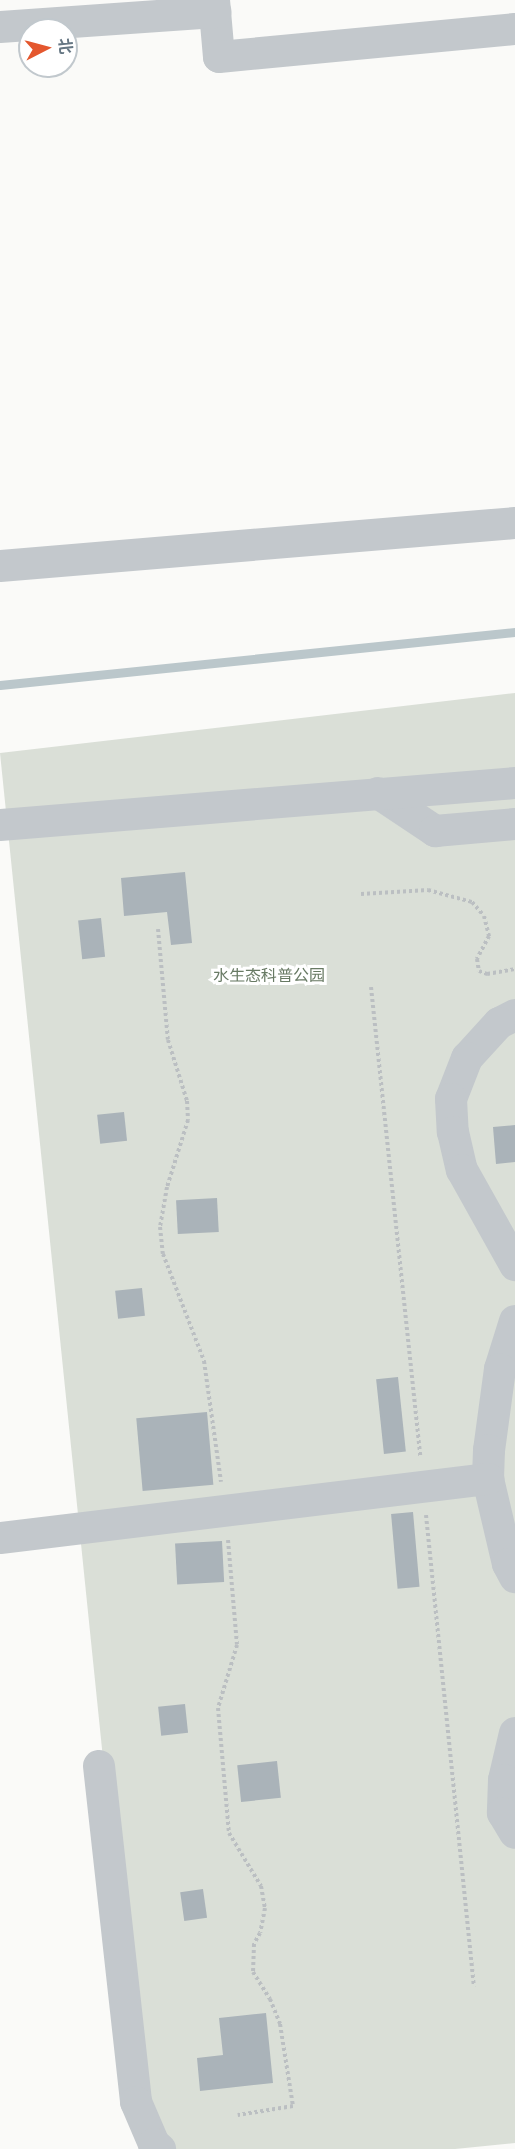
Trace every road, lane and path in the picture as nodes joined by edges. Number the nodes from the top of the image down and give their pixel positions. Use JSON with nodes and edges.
{"nodes":[{"id":1,"x":215,"y":6,"type":"edge"},
{"id":2,"x":0,"y":27,"type":"edge"},
{"id":3,"x":515,"y":29,"type":"edge"},
{"id":4,"x":515,"y":523,"type":"edge"},
{"id":5,"x":0,"y":566,"type":"edge"},
{"id":6,"x":515,"y":783,"type":"edge"},
{"id":7,"x":378,"y":794,"type":"junction"},
{"id":8,"x":515,"y":824,"type":"edge"},
{"id":9,"x":0,"y":825,"type":"edge"},
{"id":10,"x":361,"y":894,"type":"dead end"},
{"id":11,"x":158,"y":929,"type":"dead end"},
{"id":12,"x":515,"y":969,"type":"edge"},
{"id":13,"x":515,"y":1015,"type":"edge"},
{"id":14,"x":515,"y":1265,"type":"edge"},
{"id":15,"x":515,"y":1321,"type":"edge"},
{"id":16,"x":488,"y":1479,"type":"junction"},
{"id":17,"x":225,"y":1511,"type":"junction"},
{"id":18,"x":0,"y":1538,"type":"edge"},
{"id":19,"x":515,"y":1577,"type":"edge"},
{"id":20,"x":515,"y":1733,"type":"edge"},
{"id":21,"x":99,"y":1766,"type":"dead end"},
{"id":22,"x":515,"y":1833,"type":"edge"},
{"id":23,"x":238,"y":2115,"type":"dead end"},
{"id":24,"x":160,"y":2149,"type":"edge"}],
"edges":[{"from":1,"to":2,"type":"street"},
{"from":1,"to":3,"type":"street"},
{"from":4,"to":5,"type":"street"},
{"from":6,"to":7,"type":"street"},
{"from":7,"to":8,"type":"street"},
{"from":7,"to":9,"type":"street"},
{"from":10,"to":12,"type":"path"},
{"from":11,"to":17,"type":"path"},
{"from":13,"to":14,"type":"street"},
{"from":15,"to":16,"type":"street"},
{"from":16,"to":17,"type":"street"},
{"from":16,"to":19,"type":"street"},
{"from":17,"to":18,"type":"street"},
{"from":17,"to":23,"type":"path"},
{"from":20,"to":22,"type":"street"},
{"from":21,"to":24,"type":"street"}]}
